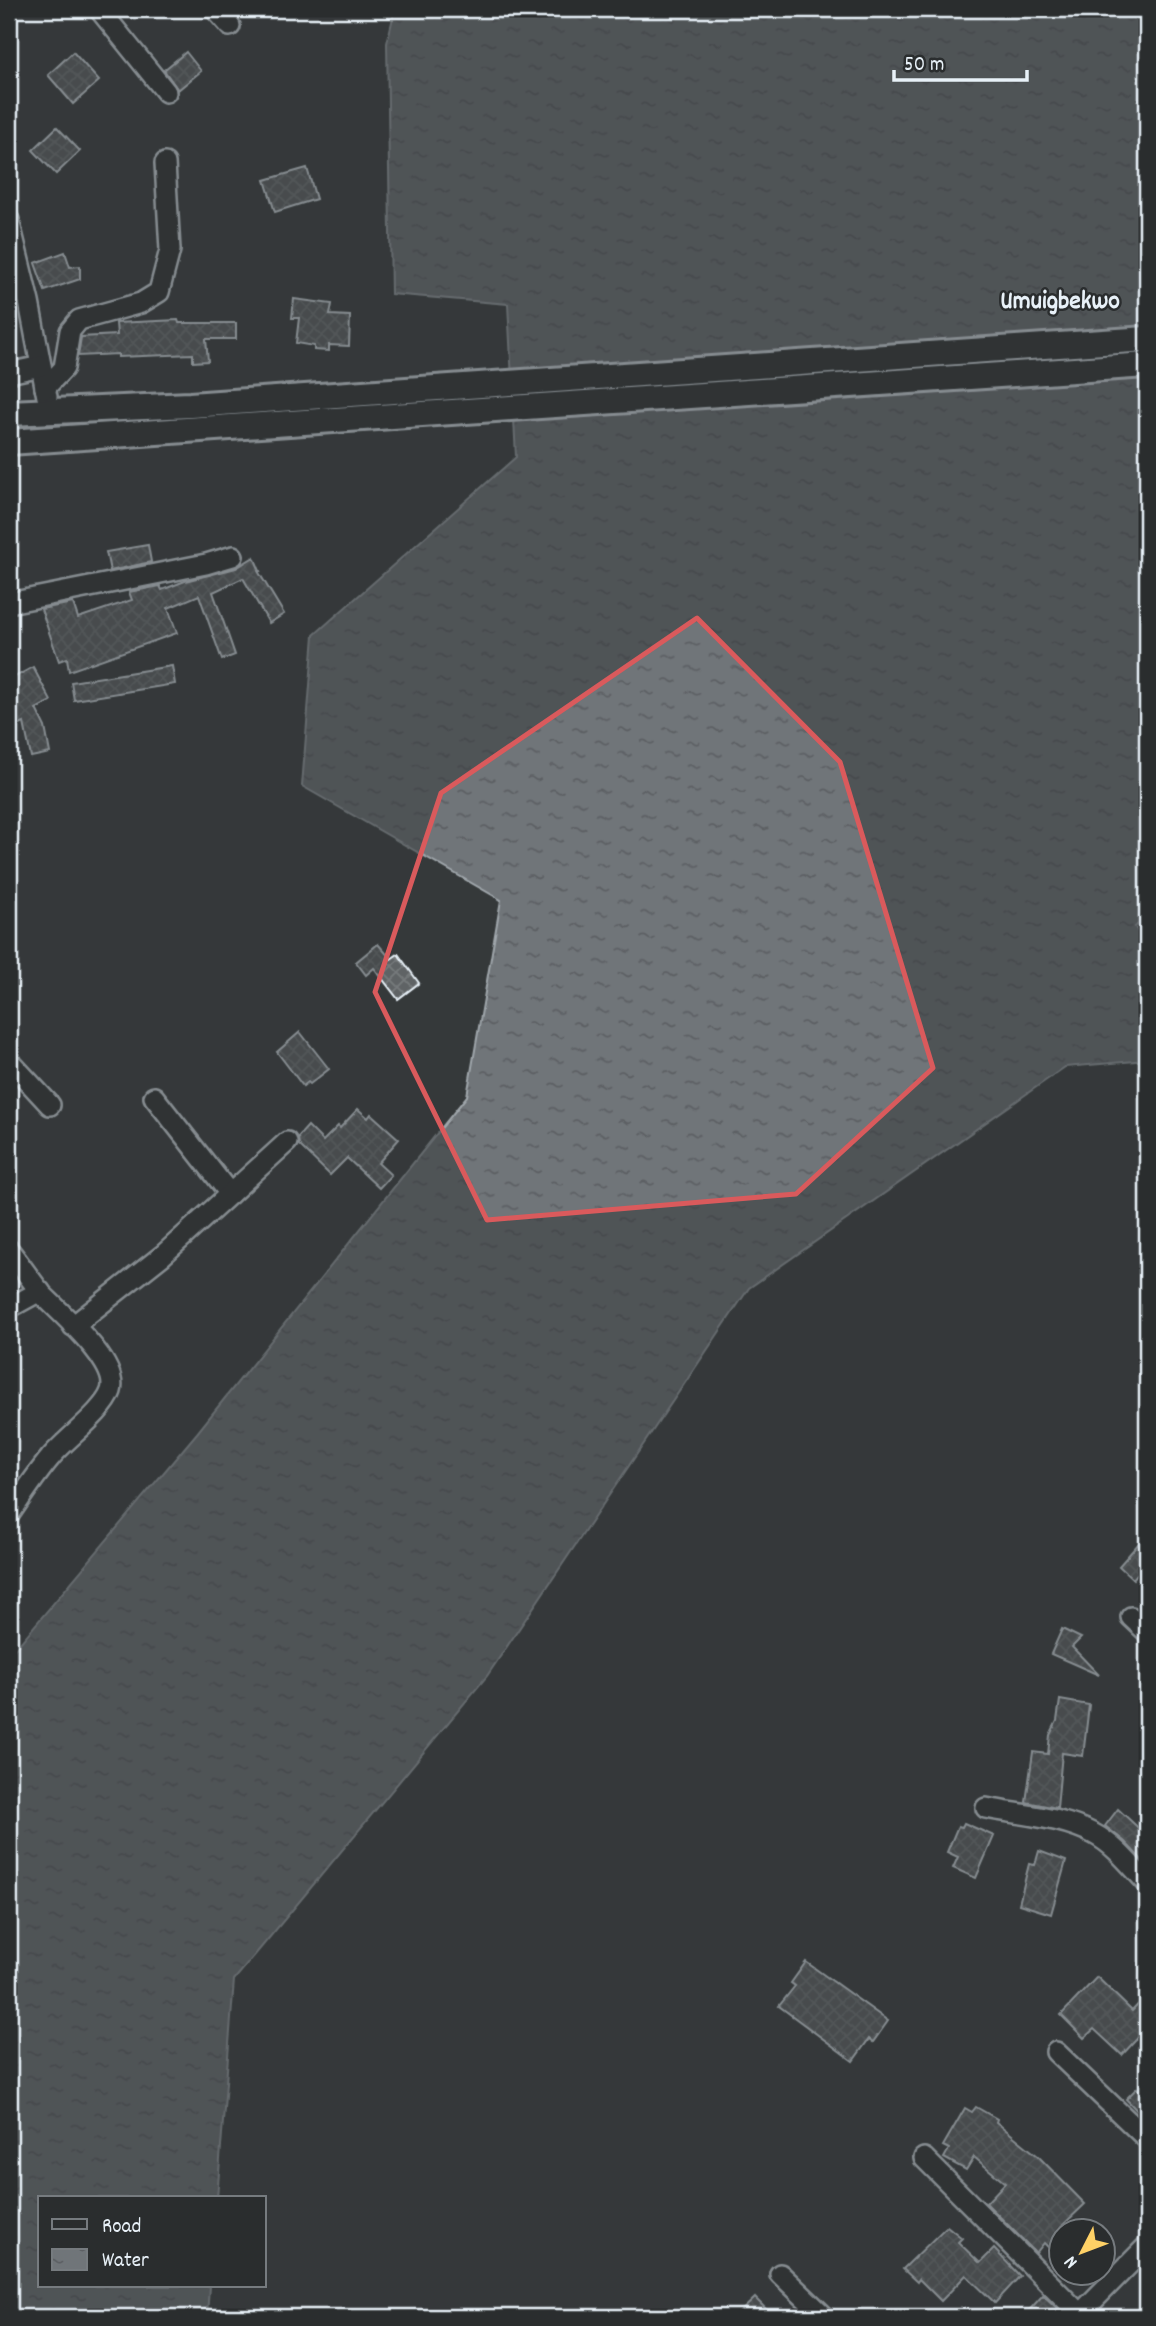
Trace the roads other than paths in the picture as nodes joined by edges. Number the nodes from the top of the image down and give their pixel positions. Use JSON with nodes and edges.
{"nodes":[{"id":1,"x":99,"y":9,"type":"edge"},
{"id":2,"x":215,"y":9,"type":"edge"},
{"id":3,"x":230,"y":26,"type":"dead end"},
{"id":4,"x":166,"y":92,"type":"dead end"},
{"id":5,"x":166,"y":163,"type":"dead end"},
{"id":6,"x":9,"y":220,"type":"edge"},
{"id":7,"x":1147,"y":340,"type":"edge"},
{"id":8,"x":1147,"y":365,"type":"edge"},
{"id":9,"x":41,"y":366,"type":"junction"},
{"id":10,"x":9,"y":373,"type":"edge"},
{"id":11,"x":47,"y":400,"type":"junction"},
{"id":12,"x":9,"y":413,"type":"edge"},
{"id":13,"x":9,"y":442,"type":"edge"},
{"id":14,"x":233,"y":556,"type":"dead end"},
{"id":15,"x":9,"y":603,"type":"edge"},
{"id":16,"x":9,"y":1066,"type":"edge"},
{"id":17,"x":153,"y":1097,"type":"dead end"},
{"id":18,"x":50,"y":1105,"type":"dead end"},
{"id":19,"x":286,"y":1142,"type":"dead end"},
{"id":20,"x":230,"y":1194,"type":"junction"},
{"id":21,"x":9,"y":1250,"type":"edge"},
{"id":22,"x":40,"y":1291,"type":"junction"},
{"id":23,"x":9,"y":1308,"type":"edge"},
{"id":24,"x":73,"y":1326,"type":"junction"},
{"id":25,"x":9,"y":1515,"type":"edge"},
{"id":26,"x":1131,"y":1618,"type":"dead end"},
{"id":27,"x":1147,"y":1632,"type":"edge"},
{"id":28,"x":986,"y":1808,"type":"dead end"},
{"id":29,"x":1147,"y":1883,"type":"edge"},
{"id":30,"x":1056,"y":2052,"type":"dead end"},
{"id":31,"x":1147,"y":2139,"type":"edge"},
{"id":32,"x":924,"y":2158,"type":"dead end"},
{"id":33,"x":1147,"y":2246,"type":"edge"},
{"id":34,"x":779,"y":2274,"type":"dead end"},
{"id":35,"x":1080,"y":2316,"type":"edge"},
{"id":36,"x":825,"y":2317,"type":"edge"}],
"edges":[{"from":1,"to":4,"type":"street"},
{"from":2,"to":3,"type":"street"},
{"from":5,"to":11,"type":"street"},
{"from":6,"to":9,"type":"street"},
{"from":7,"to":11,"type":"main road"},
{"from":8,"to":13,"type":"main road"},
{"from":9,"to":10,"type":"street"},
{"from":9,"to":11,"type":"street"},
{"from":11,"to":12,"type":"main road"},
{"from":14,"to":15,"type":"street"},
{"from":16,"to":18,"type":"street"},
{"from":17,"to":20,"type":"street"},
{"from":19,"to":20,"type":"street"},
{"from":20,"to":24,"type":"street"},
{"from":21,"to":22,"type":"street"},
{"from":22,"to":23,"type":"street"},
{"from":22,"to":24,"type":"street"},
{"from":24,"to":25,"type":"street"},
{"from":26,"to":27,"type":"street"},
{"from":28,"to":29,"type":"street"},
{"from":30,"to":31,"type":"street"},
{"from":32,"to":35,"type":"street"},
{"from":33,"to":35,"type":"street"},
{"from":34,"to":36,"type":"street"}]}
